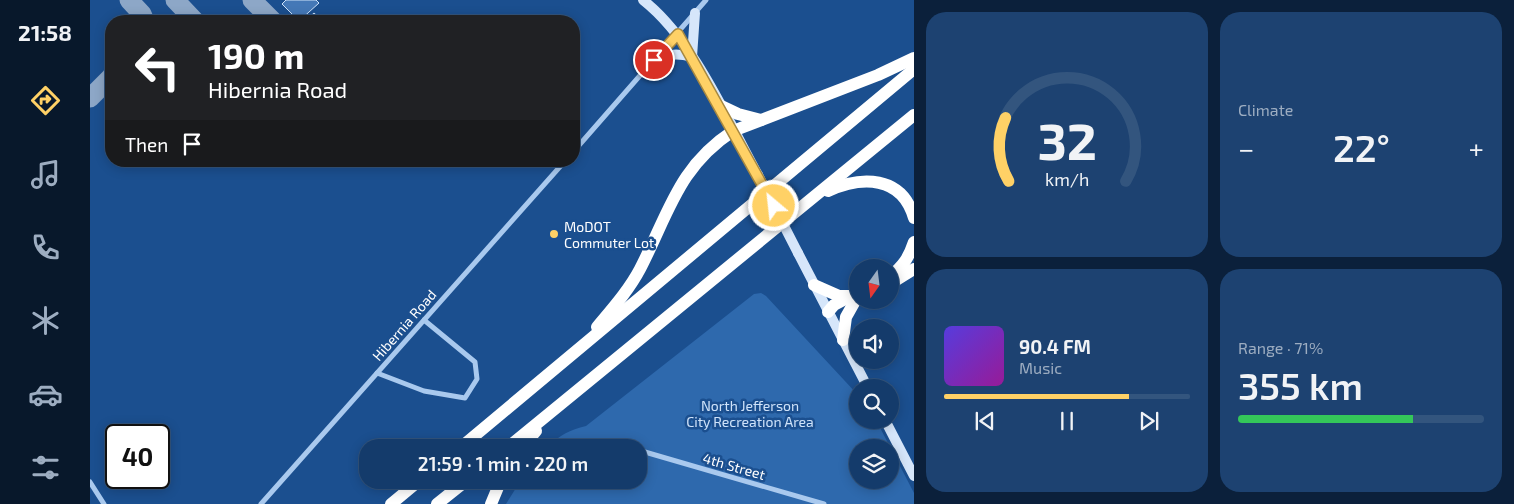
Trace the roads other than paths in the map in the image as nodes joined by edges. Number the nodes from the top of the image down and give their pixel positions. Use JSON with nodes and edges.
{"nodes":[{"id":1,"x":643,"y":0,"type":"edge"},
{"id":2,"x":706,"y":0,"type":"edge"},
{"id":3,"x":695,"y":13,"type":"junction"},
{"id":4,"x":678,"y":34,"type":"junction"},
{"id":5,"x":692,"y":58,"type":"junction"},
{"id":6,"x":914,"y":58,"type":"edge"},
{"id":7,"x":654,"y":60,"type":"junction"},
{"id":8,"x":914,"y":69,"type":"edge"},
{"id":9,"x":719,"y":104,"type":"junction"},
{"id":10,"x":914,"y":114,"type":"edge"},
{"id":11,"x":761,"y":120,"type":"junction"},
{"id":12,"x":733,"y":131,"type":"junction"},
{"id":13,"x":580,"y":144,"type":"edge"},
{"id":14,"x":559,"y":167,"type":"edge"},
{"id":15,"x":815,"y":198,"type":"junction"},
{"id":16,"x":914,"y":218,"type":"edge"},
{"id":17,"x":914,"y":242,"type":"edge"},
{"id":18,"x":899,"y":268,"type":"edge"},
{"id":19,"x":914,"y":269,"type":"edge"},
{"id":20,"x":899,"y":278,"type":"edge"},
{"id":21,"x":814,"y":285,"type":"junction"},
{"id":22,"x":849,"y":297,"type":"edge"},
{"id":23,"x":849,"y":300,"type":"edge"},
{"id":24,"x":850,"y":309,"type":"edge"},
{"id":25,"x":828,"y":312,"type":"junction"},
{"id":26,"x":424,"y":320,"type":"junction"},
{"id":27,"x":842,"y":340,"type":"junction"},
{"id":28,"x":576,"y":352,"type":"junction"},
{"id":29,"x":377,"y":373,"type":"junction"},
{"id":30,"x":863,"y":379,"type":"edge"},
{"id":31,"x":553,"y":410,"type":"junction"},
{"id":32,"x":890,"y":429,"type":"edge"},
{"id":33,"x":471,"y":439,"type":"edge"},
{"id":34,"x":518,"y":439,"type":"edge"},
{"id":35,"x":529,"y":439,"type":"edge"},
{"id":36,"x":647,"y":453,"type":"edge"},
{"id":37,"x":914,"y":476,"type":"edge"},
{"id":38,"x":90,"y":482,"type":"edge"},
{"id":39,"x":409,"y":489,"type":"edge"},
{"id":40,"x":455,"y":489,"type":"edge"},
{"id":41,"x":498,"y":489,"type":"edge"},
{"id":42,"x":104,"y":504,"type":"edge"},
{"id":43,"x":261,"y":504,"type":"edge"},
{"id":44,"x":391,"y":504,"type":"edge"},
{"id":45,"x":437,"y":504,"type":"edge"},
{"id":46,"x":492,"y":504,"type":"edge"},
{"id":47,"x":824,"y":504,"type":"edge"}],
"edges":[{"from":1,"to":4,"type":"street"},
{"from":2,"to":3,"type":"street"},
{"from":3,"to":4,"type":"street"},
{"from":3,"to":5,"type":"street"},
{"from":4,"to":5,"type":"street"},
{"from":4,"to":7,"type":"street"},
{"from":5,"to":7,"type":"street"},
{"from":5,"to":9,"type":"street"},
{"from":6,"to":11,"type":"highway"},
{"from":7,"to":13,"type":"street"},
{"from":8,"to":28,"type":"highway"},
{"from":9,"to":11,"type":"highway"},
{"from":9,"to":12,"type":"street"},
{"from":10,"to":15,"type":"highway"},
{"from":11,"to":12,"type":"highway"},
{"from":12,"to":21,"type":"street","bridge":true},
{"from":12,"to":28,"type":"highway"},
{"from":14,"to":26,"type":"street","name":"Hibernia Road"},
{"from":15,"to":16,"type":"highway"},
{"from":15,"to":31,"type":"highway"},
{"from":17,"to":18,"type":"highway"},
{"from":19,"to":20,"type":"highway"},
{"from":21,"to":22,"type":"highway"},
{"from":21,"to":25,"type":"street"},
{"from":23,"to":25,"type":"highway"},
{"from":24,"to":27,"type":"highway"},
{"from":25,"to":27,"type":"street"},
{"from":26,"to":29,"type":"street","name":"Hibernia Road"},
{"from":26,"to":29,"type":"street"},
{"from":27,"to":30,"type":"street"},
{"from":28,"to":33,"type":"highway"},
{"from":29,"to":43,"type":"street","name":"Hibernia Road"},
{"from":31,"to":34,"type":"highway"},
{"from":31,"to":35,"type":"highway"},
{"from":32,"to":37,"type":"street"},
{"from":36,"to":47,"type":"street","name":"4th Street"},
{"from":38,"to":42,"type":"street"},
{"from":39,"to":44,"type":"highway"},
{"from":40,"to":45,"type":"highway"},
{"from":41,"to":46,"type":"highway"}]}
